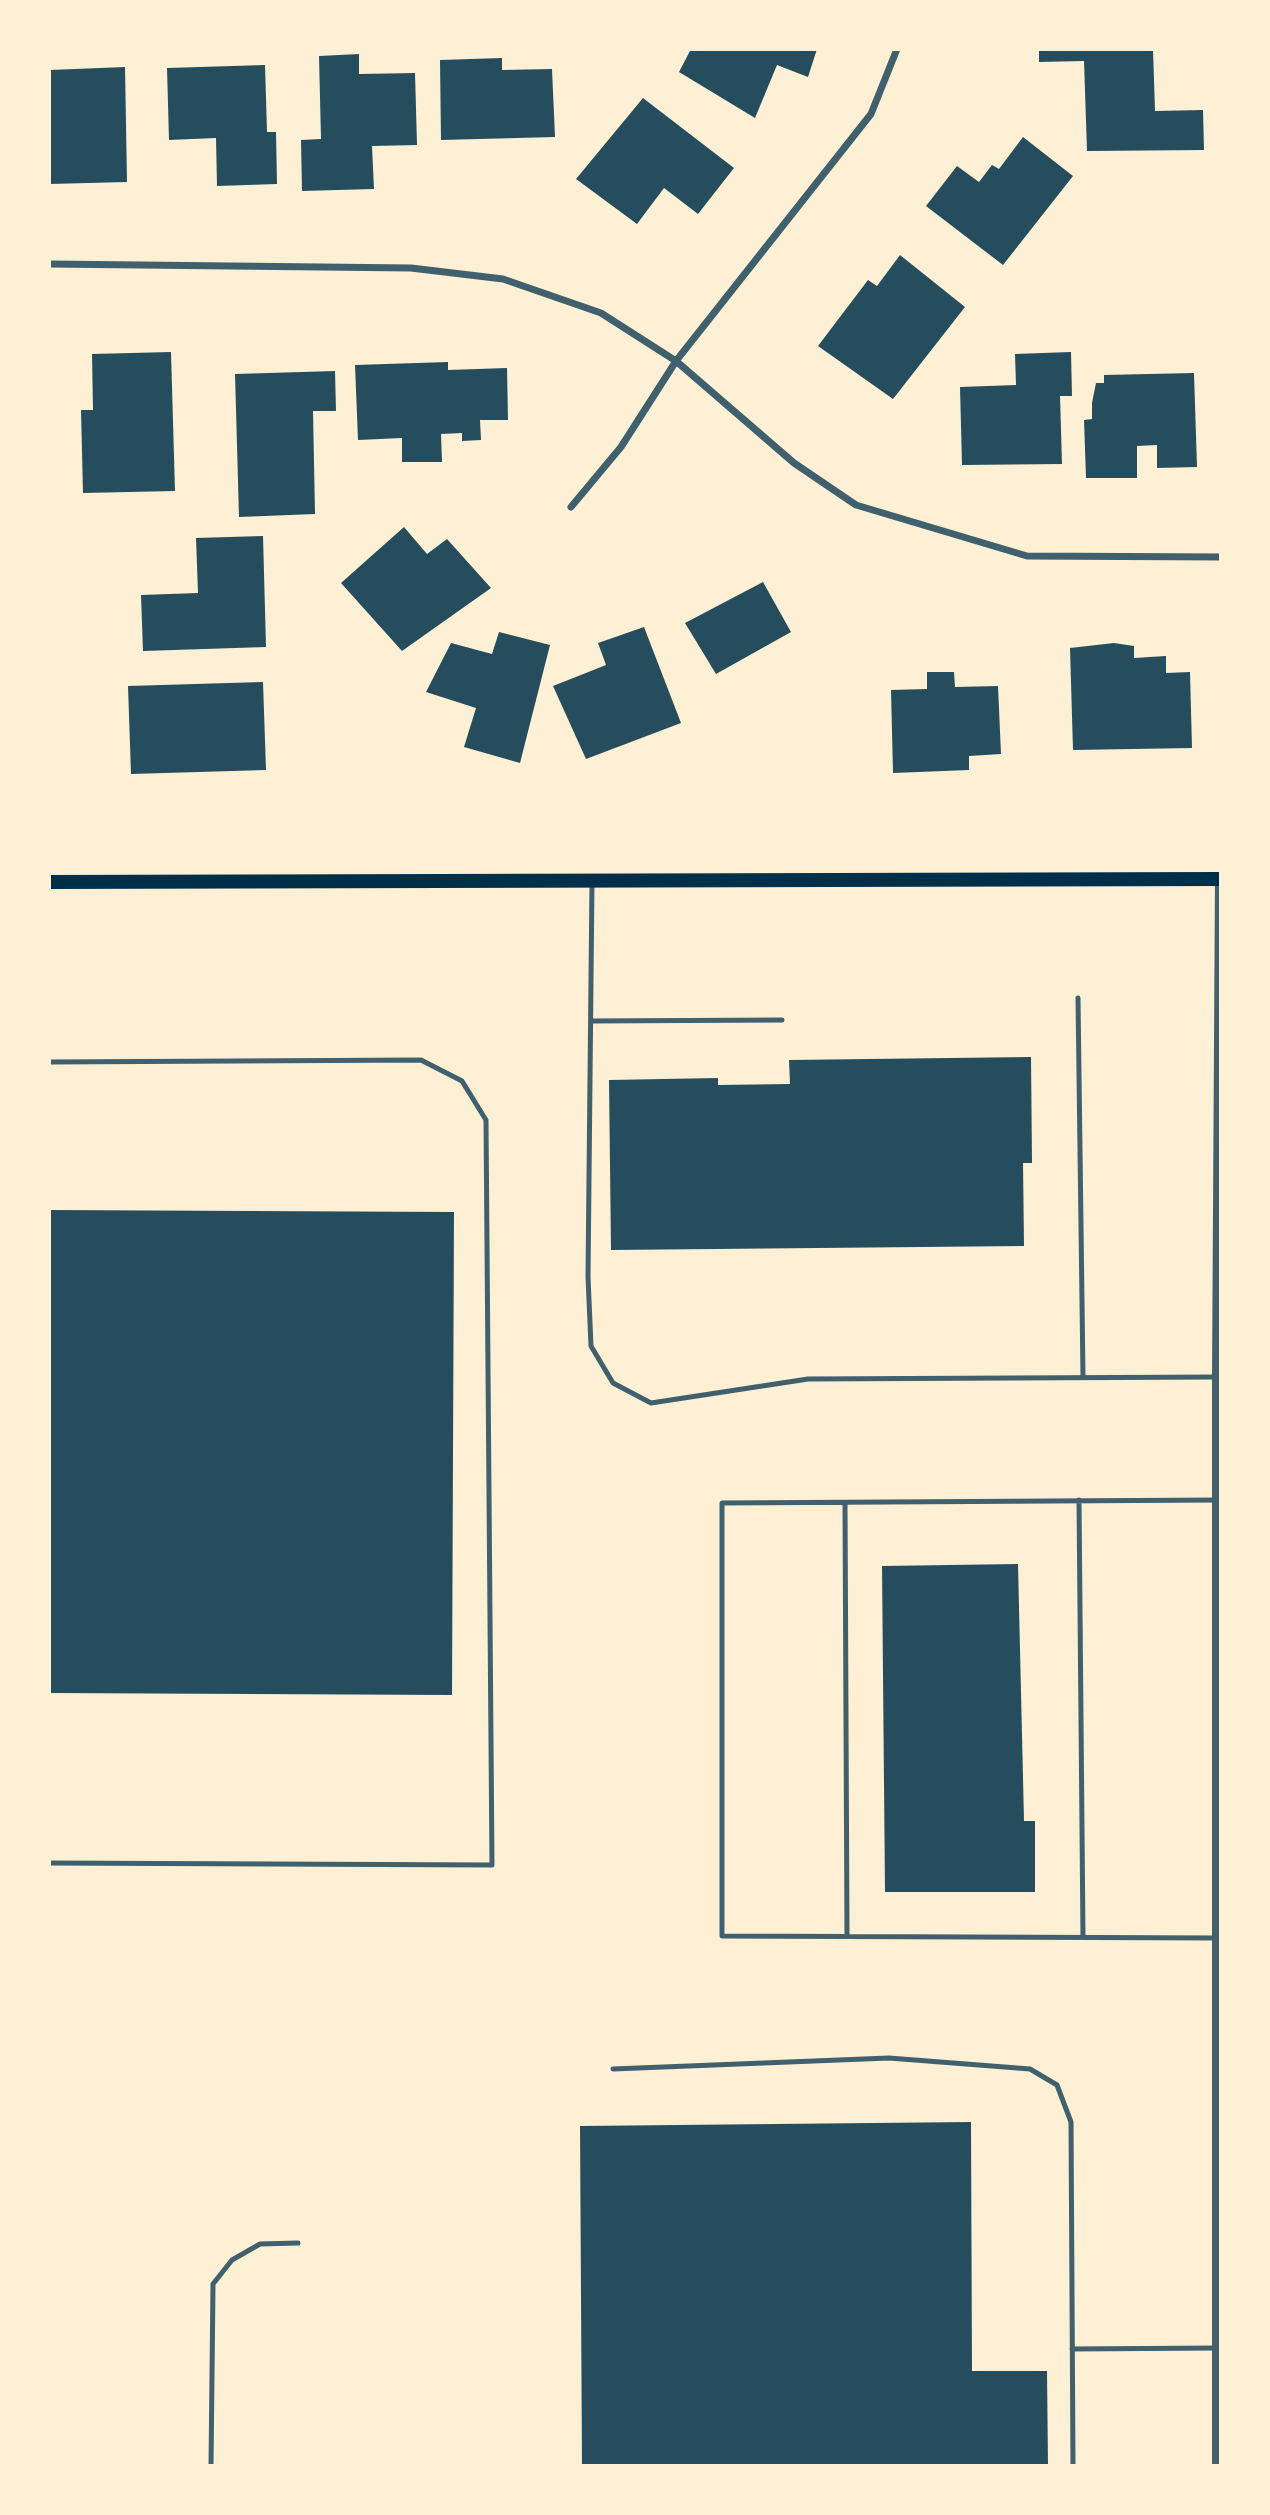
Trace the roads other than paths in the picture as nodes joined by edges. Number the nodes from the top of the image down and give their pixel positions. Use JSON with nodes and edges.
{"nodes":[{"id":1,"x":897,"y":49,"type":"edge"},
{"id":2,"x":49,"y":264,"type":"edge"},
{"id":3,"x":676,"y":361,"type":"junction"},
{"id":4,"x":571,"y":507,"type":"dead end"},
{"id":5,"x":1221,"y":557,"type":"edge"},
{"id":6,"x":1221,"y":879,"type":"edge"},
{"id":7,"x":592,"y":881,"type":"junction"},
{"id":8,"x":49,"y":882,"type":"edge"},
{"id":9,"x":1078,"y":998,"type":"dead end"},
{"id":10,"x":782,"y":1020,"type":"dead end"},
{"id":11,"x":591,"y":1021,"type":"junction"},
{"id":12,"x":1220,"y":1033,"type":"edge"},
{"id":13,"x":49,"y":1062,"type":"edge"},
{"id":14,"x":1083,"y":1377,"type":"junction"},
{"id":15,"x":1218,"y":1377,"type":"junction"},
{"id":16,"x":1079,"y":1500,"type":"junction"},
{"id":17,"x":845,"y":1503,"type":"junction"},
{"id":18,"x":1219,"y":1508,"type":"edge"},
{"id":19,"x":49,"y":1863,"type":"edge"},
{"id":20,"x":847,"y":1936,"type":"junction"},
{"id":21,"x":1083,"y":1937,"type":"junction"},
{"id":22,"x":1217,"y":1938,"type":"junction"},
{"id":23,"x":612,"y":2069,"type":"dead end"},
{"id":24,"x":1219,"y":2212,"type":"edge"},
{"id":25,"x":298,"y":2243,"type":"dead end"},
{"id":26,"x":1217,"y":2348,"type":"junction"},
{"id":27,"x":1072,"y":2349,"type":"junction"},
{"id":28,"x":211,"y":2466,"type":"edge"},
{"id":29,"x":1073,"y":2466,"type":"edge"},
{"id":30,"x":1218,"y":2466,"type":"edge"}],
"edges":[{"from":1,"to":3,"type":"street"},
{"from":2,"to":3,"type":"street"},
{"from":3,"to":4,"type":"street"},
{"from":3,"to":5,"type":"street"},
{"from":6,"to":7,"type":"main road"},
{"from":6,"to":12,"type":"street"},
{"from":7,"to":8,"type":"main road"},
{"from":7,"to":11,"type":"lane"},
{"from":9,"to":14,"type":"lane"},
{"from":10,"to":11,"type":"lane"},
{"from":11,"to":14,"type":"lane"},
{"from":12,"to":15,"type":"street"},
{"from":13,"to":19,"type":"lane"},
{"from":14,"to":15,"type":"lane"},
{"from":15,"to":18,"type":"street"},
{"from":16,"to":17,"type":"lane"},
{"from":16,"to":18,"type":"lane"},
{"from":16,"to":21,"type":"lane"},
{"from":17,"to":20,"type":"lane"},
{"from":17,"to":20,"type":"lane"},
{"from":18,"to":22,"type":"street"},
{"from":20,"to":21,"type":"lane"},
{"from":21,"to":22,"type":"lane"},
{"from":22,"to":24,"type":"street"},
{"from":23,"to":27,"type":"lane"},
{"from":24,"to":26,"type":"street"},
{"from":25,"to":28,"type":"lane"},
{"from":26,"to":27,"type":"lane"},
{"from":26,"to":30,"type":"street"},
{"from":27,"to":29,"type":"lane"}]}
